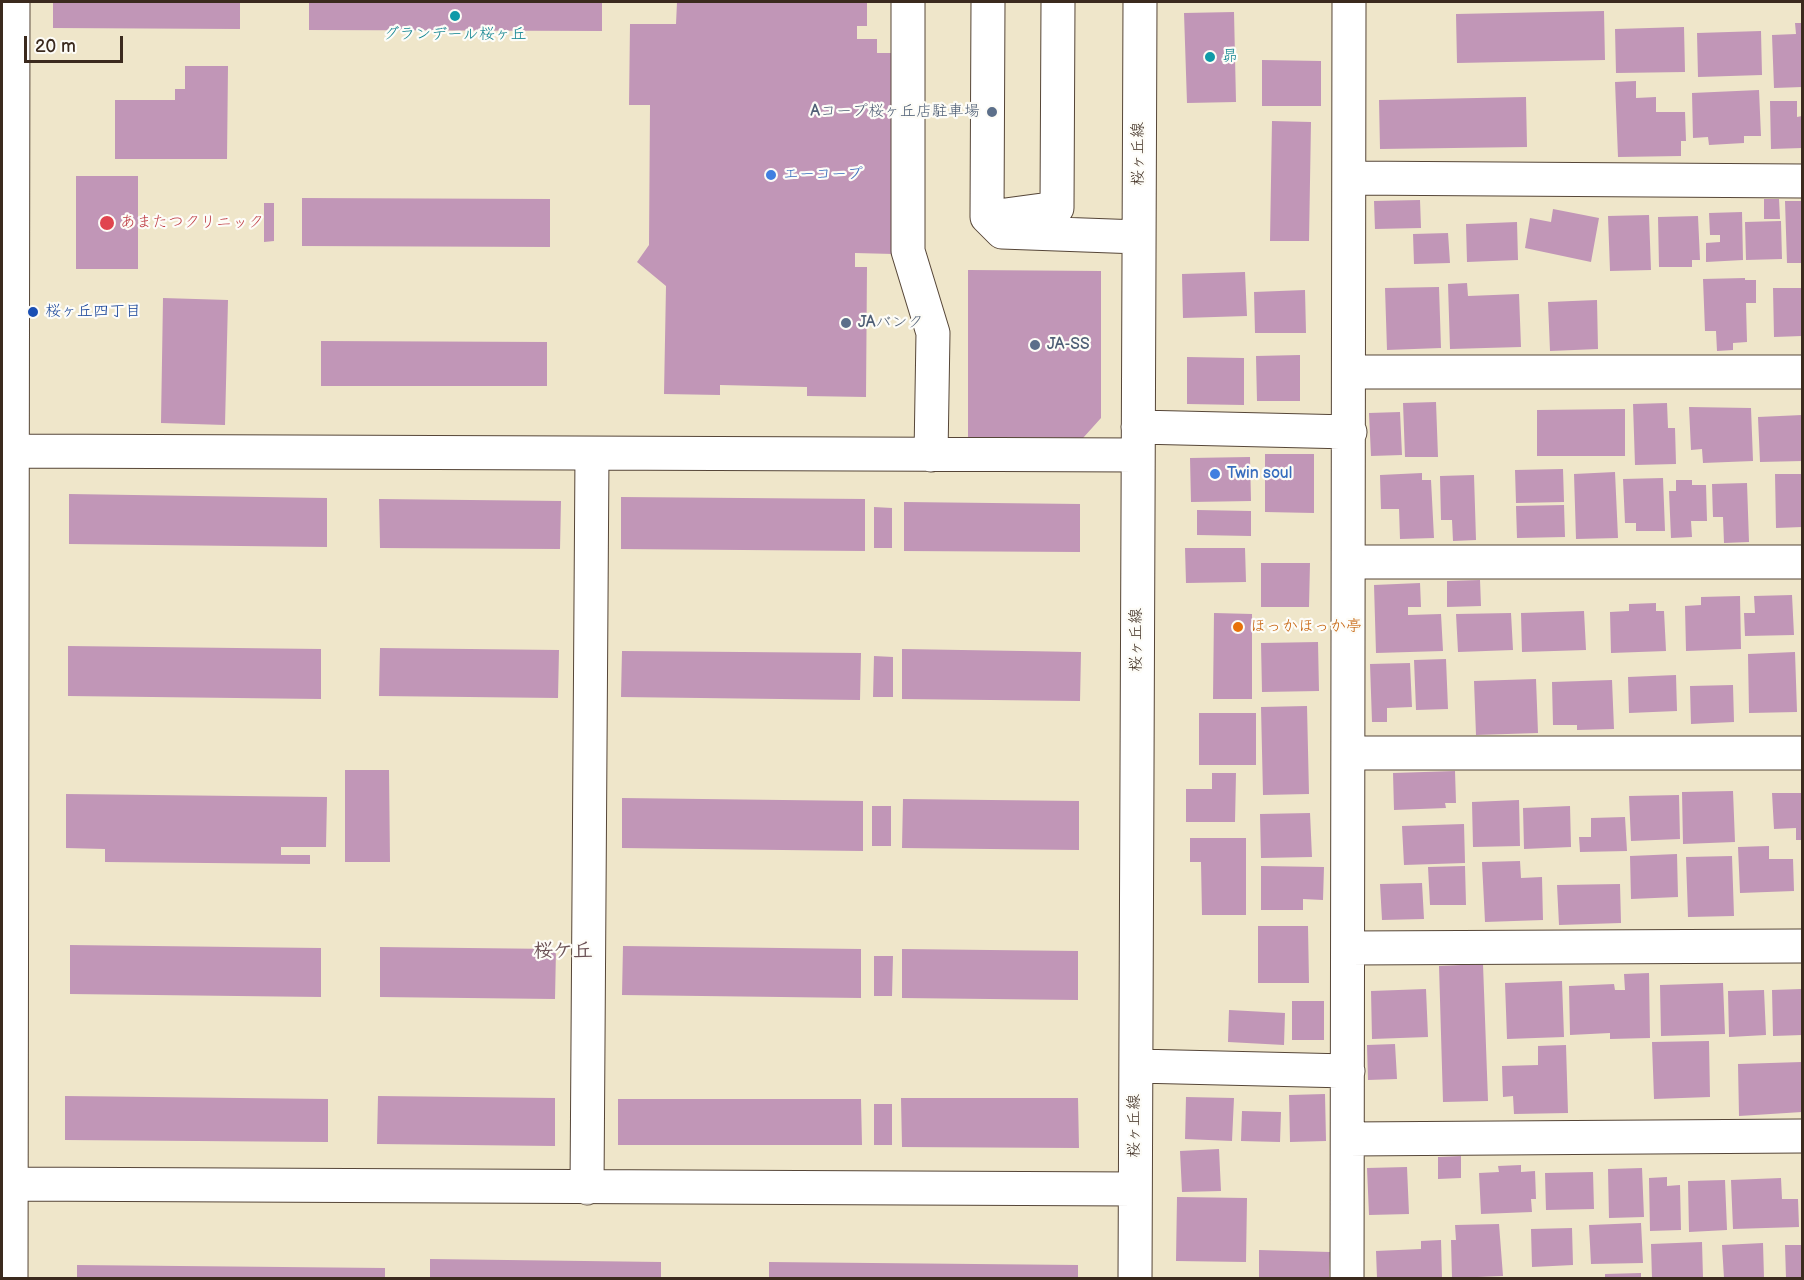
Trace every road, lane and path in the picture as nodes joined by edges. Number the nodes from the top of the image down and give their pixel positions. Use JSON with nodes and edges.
{"nodes":[{"id":1,"x":13,"y":2,"type":"edge"},
{"id":2,"x":908,"y":2,"type":"edge"},
{"id":3,"x":988,"y":2,"type":"edge"},
{"id":4,"x":1058,"y":2,"type":"edge"},
{"id":5,"x":1140,"y":2,"type":"edge"},
{"id":6,"x":1349,"y":2,"type":"edge"},
{"id":7,"x":1349,"y":178,"type":"junction"},
{"id":8,"x":1803,"y":181,"type":"edge"},
{"id":9,"x":987,"y":217,"type":"junction"},
{"id":10,"x":1139,"y":237,"type":"junction"},
{"id":11,"x":7,"y":299,"type":"edge"},
{"id":12,"x":1349,"y":372,"type":"junction"},
{"id":13,"x":1803,"y":372,"type":"edge"},
{"id":14,"x":1350,"y":432,"type":"junction"},
{"id":15,"x":1138,"y":441,"type":"junction"},
{"id":16,"x":13,"y":451,"type":"junction"},
{"id":17,"x":592,"y":454,"type":"junction"},
{"id":18,"x":931,"y":455,"type":"junction"},
{"id":19,"x":1350,"y":562,"type":"junction"},
{"id":20,"x":1803,"y":562,"type":"edge"},
{"id":21,"x":1349,"y":753,"type":"junction"},
{"id":22,"x":1803,"y":753,"type":"edge"},
{"id":23,"x":7,"y":808,"type":"edge"},
{"id":24,"x":1803,"y":946,"type":"edge"},
{"id":25,"x":1348,"y":948,"type":"junction"},
{"id":26,"x":1136,"y":1066,"type":"junction"},
{"id":27,"x":1348,"y":1071,"type":"junction"},
{"id":28,"x":1803,"y":1136,"type":"edge"},
{"id":29,"x":1348,"y":1139,"type":"junction"},
{"id":30,"x":11,"y":1184,"type":"junction"},
{"id":31,"x":587,"y":1188,"type":"junction"},
{"id":32,"x":1135,"y":1189,"type":"junction"},
{"id":33,"x":11,"y":1278,"type":"edge"},
{"id":34,"x":1135,"y":1278,"type":"edge"},
{"id":35,"x":1347,"y":1278,"type":"edge"}],
"edges":[{"from":1,"to":11,"type":"street"},
{"from":2,"to":18,"type":"street"},
{"from":3,"to":9,"type":"street"},
{"from":4,"to":9,"type":"street"},
{"from":5,"to":10,"type":"street","name":"桜ヶ丘線"},
{"from":6,"to":7,"type":"street"},
{"from":7,"to":8,"type":"street"},
{"from":7,"to":12,"type":"street"},
{"from":9,"to":10,"type":"street"},
{"from":10,"to":15,"type":"street","name":"桜ヶ丘線"},
{"from":11,"to":16,"type":"street"},
{"from":12,"to":13,"type":"street"},
{"from":12,"to":14,"type":"street"},
{"from":14,"to":15,"type":"street"},
{"from":14,"to":19,"type":"street"},
{"from":15,"to":18,"type":"street"},
{"from":15,"to":26,"type":"street","name":"桜ヶ丘線"},
{"from":16,"to":17,"type":"street"},
{"from":16,"to":23,"type":"street"},
{"from":17,"to":18,"type":"street"},
{"from":17,"to":31,"type":"street"},
{"from":19,"to":20,"type":"street"},
{"from":19,"to":21,"type":"street"},
{"from":21,"to":22,"type":"street"},
{"from":21,"to":25,"type":"street"},
{"from":23,"to":30,"type":"street"},
{"from":24,"to":25,"type":"street"},
{"from":25,"to":27,"type":"street"},
{"from":26,"to":27,"type":"street"},
{"from":26,"to":32,"type":"street","name":"桜ヶ丘線"},
{"from":27,"to":29,"type":"street"},
{"from":28,"to":29,"type":"street"},
{"from":29,"to":35,"type":"street"},
{"from":30,"to":31,"type":"street"},
{"from":30,"to":33,"type":"street"},
{"from":31,"to":32,"type":"street"},
{"from":32,"to":34,"type":"street","name":"桜ヶ丘線"}]}
